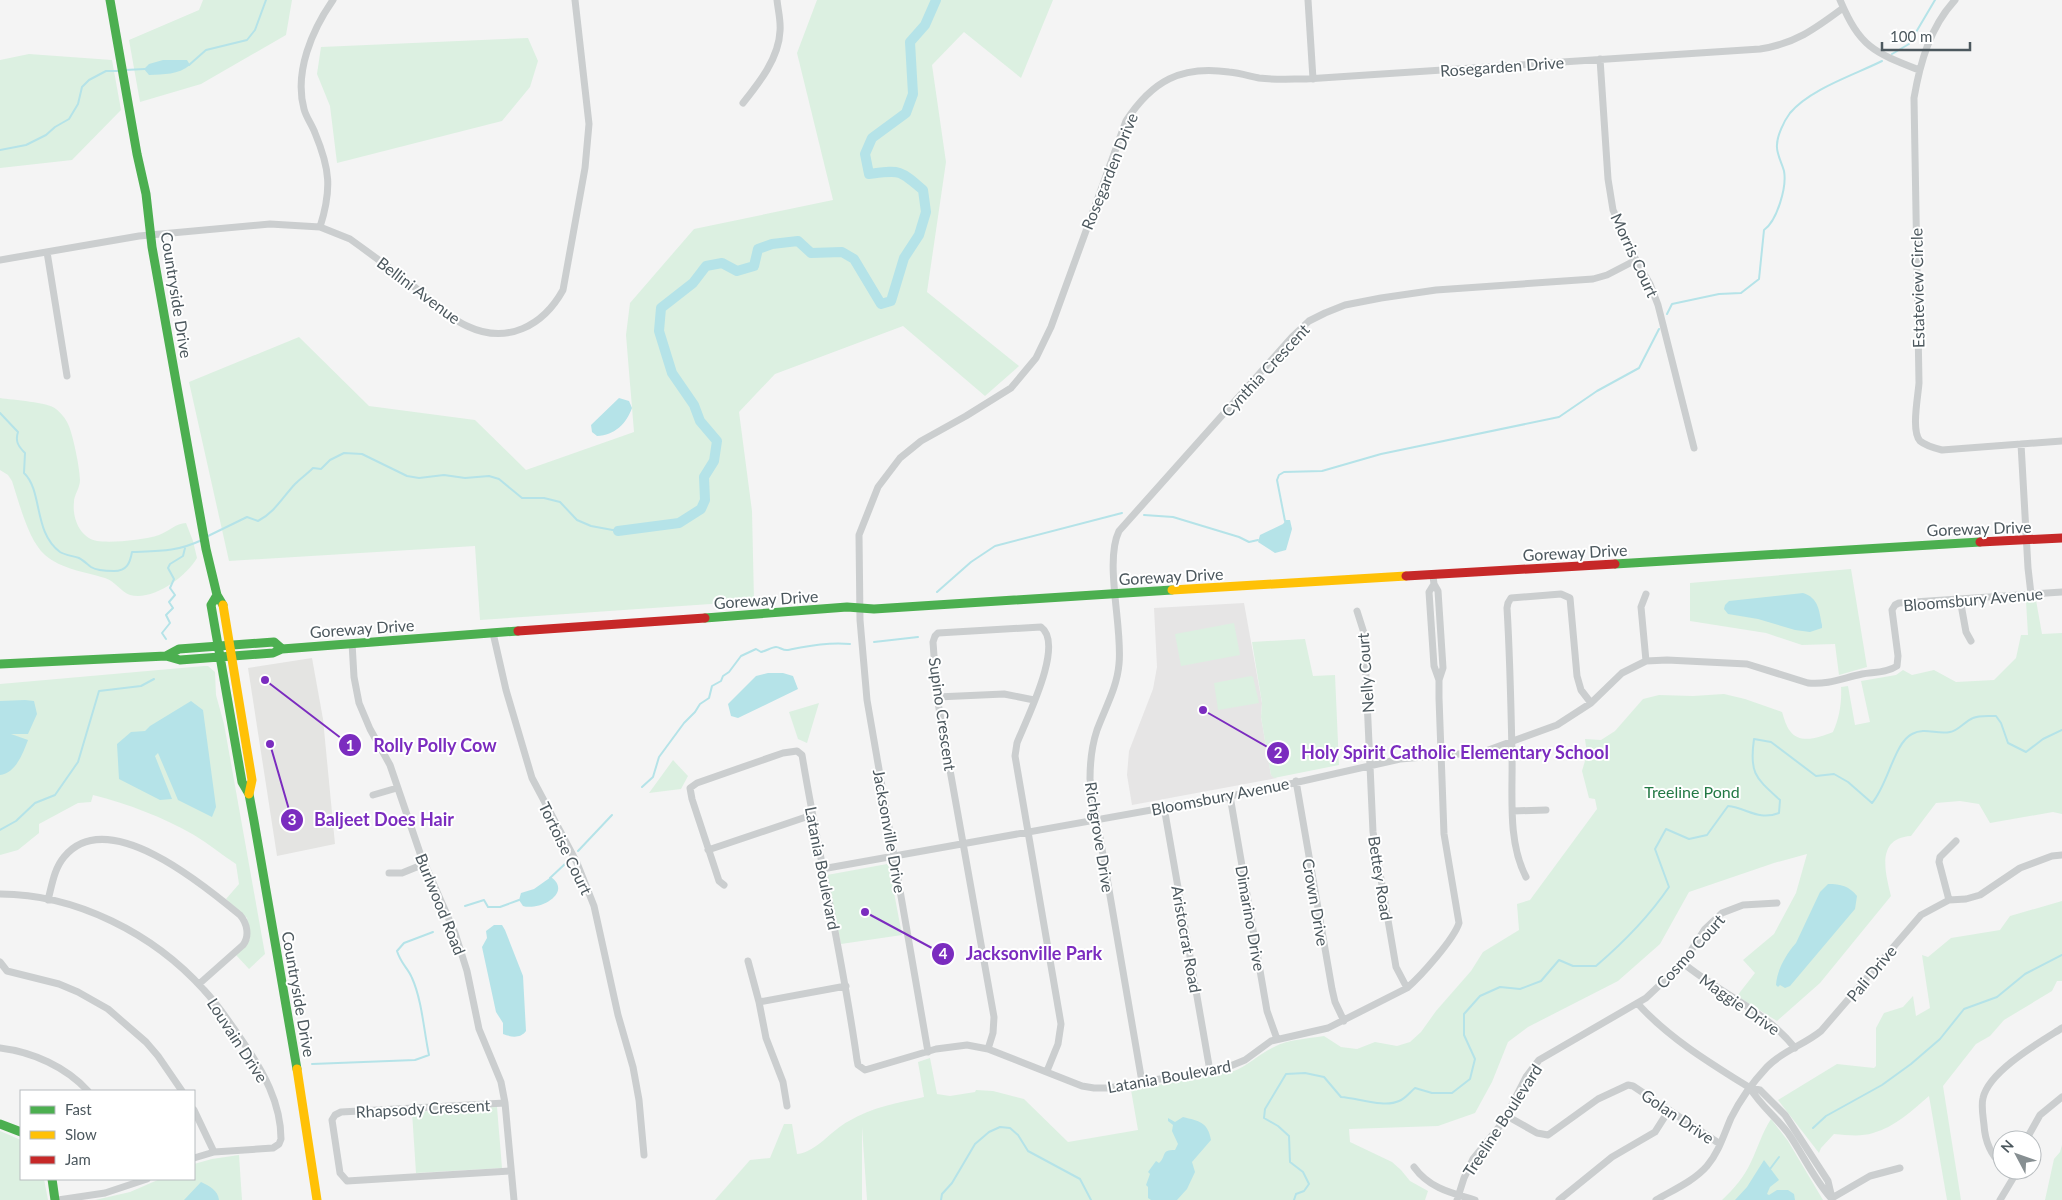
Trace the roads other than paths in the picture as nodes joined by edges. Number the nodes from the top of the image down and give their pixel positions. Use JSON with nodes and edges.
{"nodes":[{"id":1,"x":110,"y":0,"type":"edge"},
{"id":2,"x":333,"y":0,"type":"edge"},
{"id":3,"x":575,"y":0,"type":"edge"},
{"id":4,"x":777,"y":0,"type":"edge"},
{"id":5,"x":1308,"y":0,"type":"edge"},
{"id":6,"x":1840,"y":0,"type":"edge"},
{"id":7,"x":1955,"y":0,"type":"edge"},
{"id":8,"x":1843,"y":8,"type":"junction"},
{"id":9,"x":1600,"y":59,"type":"junction"},
{"id":10,"x":1919,"y":70,"type":"junction"},
{"id":11,"x":1313,"y":79,"type":"junction"},
{"id":12,"x":743,"y":104,"type":"dead end"},
{"id":13,"x":320,"y":227,"type":"junction"},
{"id":14,"x":152,"y":234,"type":"junction"},
{"id":15,"x":47,"y":252,"type":"junction"},
{"id":16,"x":0,"y":260,"type":"edge"},
{"id":17,"x":1636,"y":260,"type":"junction"},
{"id":18,"x":67,"y":376,"type":"dead end"},
{"id":19,"x":2062,"y":441,"type":"edge"},
{"id":20,"x":2021,"y":444,"type":"junction"},
{"id":21,"x":1694,"y":448,"type":"dead end"},
{"id":22,"x":2062,"y":538,"type":"edge"},
{"id":23,"x":2027,"y":541,"type":"junction"},
{"id":24,"x":1433,"y":580,"type":"junction"},
{"id":25,"x":2062,"y":592,"type":"edge"},
{"id":26,"x":1646,"y":594,"type":"dead end"},
{"id":27,"x":2032,"y":594,"type":"junction"},
{"id":28,"x":217,"y":595,"type":"junction"},
{"id":29,"x":1116,"y":595,"type":"junction"},
{"id":30,"x":1960,"y":599,"type":"junction"},
{"id":31,"x":860,"y":608,"type":"junction"},
{"id":32,"x":1357,"y":611,"type":"dead end"},
{"id":33,"x":493,"y":633,"type":"junction"},
{"id":34,"x":1971,"y":641,"type":"dead end"},
{"id":35,"x":352,"y":643,"type":"junction"},
{"id":36,"x":219,"y":646,"type":"junction"},
{"id":37,"x":230,"y":646,"type":"junction"},
{"id":38,"x":282,"y":648,"type":"junction"},
{"id":39,"x":166,"y":656,"type":"junction"},
{"id":40,"x":232,"y":656,"type":"junction"},
{"id":41,"x":220,"y":657,"type":"junction"},
{"id":42,"x":1646,"y":661,"type":"junction"},
{"id":43,"x":0,"y":664,"type":"edge"},
{"id":44,"x":937,"y":697,"type":"junction"},
{"id":45,"x":1034,"y":700,"type":"junction"},
{"id":46,"x":1591,"y":704,"type":"junction"},
{"id":47,"x":1512,"y":743,"type":"junction"},
{"id":48,"x":1441,"y":756,"type":"junction"},
{"id":49,"x":1370,"y":766,"type":"junction"},
{"id":50,"x":1296,"y":781,"type":"junction"},
{"id":51,"x":397,"y":788,"type":"junction"},
{"id":52,"x":249,"y":794,"type":"junction"},
{"id":53,"x":373,"y":795,"type":"dead end"},
{"id":54,"x":1230,"y":796,"type":"junction"},
{"id":55,"x":1164,"y":807,"type":"junction"},
{"id":56,"x":1546,"y":810,"type":"dead end"},
{"id":57,"x":1513,"y":811,"type":"junction"},
{"id":58,"x":812,"y":815,"type":"junction"},
{"id":59,"x":1096,"y":819,"type":"junction"},
{"id":60,"x":1027,"y":832,"type":"junction"},
{"id":61,"x":1956,"y":841,"type":"dead end"},
{"id":62,"x":963,"y":844,"type":"junction"},
{"id":63,"x":708,"y":850,"type":"junction"},
{"id":64,"x":2062,"y":855,"type":"edge"},
{"id":65,"x":894,"y":857,"type":"junction"},
{"id":66,"x":424,"y":864,"type":"junction"},
{"id":67,"x":822,"y":869,"type":"junction"},
{"id":68,"x":389,"y":873,"type":"dead end"},
{"id":69,"x":1526,"y":877,"type":"dead end"},
{"id":70,"x":724,"y":885,"type":"dead end"},
{"id":71,"x":0,"y":894,"type":"edge"},
{"id":72,"x":48,"y":900,"type":"junction"},
{"id":73,"x":1949,"y":900,"type":"junction"},
{"id":74,"x":1777,"y":903,"type":"dead end"},
{"id":75,"x":748,"y":961,"type":"dead end"},
{"id":76,"x":0,"y":962,"type":"edge"},
{"id":77,"x":1683,"y":963,"type":"junction"},
{"id":78,"x":199,"y":984,"type":"junction"},
{"id":79,"x":846,"y":986,"type":"junction"},
{"id":80,"x":1407,"y":988,"type":"junction"},
{"id":81,"x":760,"y":1002,"type":"junction"},
{"id":82,"x":1638,"y":1004,"type":"junction"},
{"id":83,"x":1344,"y":1021,"type":"junction"},
{"id":84,"x":2062,"y":1028,"type":"edge"},
{"id":85,"x":1277,"y":1039,"type":"junction"},
{"id":86,"x":0,"y":1048,"type":"edge"},
{"id":87,"x":1795,"y":1048,"type":"junction"},
{"id":88,"x":988,"y":1049,"type":"junction"},
{"id":89,"x":928,"y":1052,"type":"junction"},
{"id":90,"x":1047,"y":1071,"type":"junction"},
{"id":91,"x":1210,"y":1071,"type":"junction"},
{"id":92,"x":1142,"y":1082,"type":"junction"},
{"id":93,"x":1750,"y":1088,"type":"junction"},
{"id":94,"x":87,"y":1090,"type":"edge"},
{"id":95,"x":181,"y":1090,"type":"edge"},
{"id":96,"x":2062,"y":1097,"type":"edge"},
{"id":97,"x":505,"y":1103,"type":"junction"},
{"id":98,"x":787,"y":1106,"type":"dead end"},
{"id":99,"x":1669,"y":1110,"type":"junction"},
{"id":100,"x":195,"y":1112,"type":"edge"},
{"id":101,"x":1508,"y":1116,"type":"junction"},
{"id":102,"x":0,"y":1124,"type":"edge"},
{"id":103,"x":2032,"y":1130,"type":"edge"},
{"id":104,"x":20,"y":1132,"type":"edge"},
{"id":105,"x":1720,"y":1144,"type":"junction"},
{"id":106,"x":214,"y":1152,"type":"junction"},
{"id":107,"x":1992,"y":1154,"type":"edge"},
{"id":108,"x":644,"y":1155,"type":"dead end"},
{"id":109,"x":195,"y":1158,"type":"edge"},
{"id":110,"x":1414,"y":1167,"type":"dead end"},
{"id":111,"x":1900,"y":1168,"type":"dead end"},
{"id":112,"x":511,"y":1172,"type":"junction"},
{"id":113,"x":52,"y":1180,"type":"edge"},
{"id":114,"x":2013,"y":1180,"type":"edge"},
{"id":115,"x":134,"y":1181,"type":"edge"},
{"id":116,"x":1458,"y":1198,"type":"edge"},
{"id":117,"x":1832,"y":1199,"type":"edge"},
{"id":118,"x":57,"y":1200,"type":"edge"},
{"id":119,"x":317,"y":1200,"type":"edge"},
{"id":120,"x":514,"y":1200,"type":"edge"},
{"id":121,"x":1475,"y":1200,"type":"edge"},
{"id":122,"x":1559,"y":1200,"type":"edge"},
{"id":123,"x":1656,"y":1200,"type":"edge"},
{"id":124,"x":2000,"y":1200,"type":"edge"}],
"edges":[{"from":1,"to":14,"type":"street","name":"Countryside Drive"},
{"from":2,"to":13,"type":"street"},
{"from":3,"to":13,"type":"street","name":"Bellini Avenue"},
{"from":4,"to":12,"type":"street"},
{"from":5,"to":11,"type":"street"},
{"from":6,"to":8,"type":"street"},
{"from":7,"to":10,"type":"street","name":"Estateview Circle"},
{"from":8,"to":9,"type":"street","name":"Rosegarden Drive"},
{"from":8,"to":10,"type":"street"},
{"from":9,"to":11,"type":"street","name":"Rosegarden Drive"},
{"from":9,"to":17,"type":"street","name":"Morris Court"},
{"from":10,"to":20,"type":"street","name":"Estateview Circle"},
{"from":11,"to":31,"type":"street","name":"Rosegarden Drive"},
{"from":13,"to":14,"type":"street","name":"Bellini Avenue"},
{"from":14,"to":15,"type":"street","name":"Bellini Avenue"},
{"from":14,"to":28,"type":"street","name":"Countryside Drive"},
{"from":15,"to":16,"type":"street","name":"Bellini Avenue"},
{"from":15,"to":18,"type":"street"},
{"from":17,"to":21,"type":"street","name":"Morris Court"},
{"from":17,"to":29,"type":"street","name":"Cynthia Crescent"},
{"from":19,"to":20,"type":"street","name":"Estateview Circle"},
{"from":20,"to":23,"type":"street"},
{"from":22,"to":23,"type":"street","name":"Goreway Drive"},
{"from":23,"to":24,"type":"street","name":"Goreway Drive"},
{"from":23,"to":27,"type":"street"},
{"from":24,"to":29,"type":"street","name":"Goreway Drive"},
{"from":24,"to":48,"type":"street","name":"Latania Boulevard"},
{"from":25,"to":27,"type":"street","name":"Bloomsbury Avenue"},
{"from":26,"to":42,"type":"street"},
{"from":27,"to":30,"type":"street","name":"Bloomsbury Avenue"},
{"from":28,"to":36,"type":"street","name":"Countryside Drive"},
{"from":28,"to":37,"type":"street","name":"Countryside Drive"},
{"from":29,"to":31,"type":"street","name":"Goreway Drive"},
{"from":29,"to":59,"type":"street","name":"Richgrove Drive"},
{"from":30,"to":34,"type":"street"},
{"from":30,"to":42,"type":"street","name":"Bloomsbury Avenue"},
{"from":31,"to":33,"type":"street","name":"Goreway Drive"},
{"from":31,"to":65,"type":"street","name":"Jacksonville Drive"},
{"from":32,"to":49,"type":"street","name":"Nelly Court"},
{"from":33,"to":35,"type":"street","name":"Goreway Drive"},
{"from":33,"to":108,"type":"street","name":"Tortoise Court"},
{"from":35,"to":38,"type":"street","name":"Goreway Drive"},
{"from":35,"to":51,"type":"street","name":"Burlwood Road"},
{"from":36,"to":37,"type":"street","name":"Goreway Drive"},
{"from":36,"to":39,"type":"street","name":"Goreway Drive"},
{"from":36,"to":41,"type":"street","name":"Countryside Drive"},
{"from":37,"to":38,"type":"street","name":"Goreway Drive"},
{"from":37,"to":40,"type":"street","name":"Countryside Drive"},
{"from":38,"to":40,"type":"street","name":"Goreway Drive"},
{"from":39,"to":41,"type":"street","name":"Goreway Drive"},
{"from":39,"to":43,"type":"street","name":"Goreway Drive"},
{"from":40,"to":41,"type":"street","name":"Goreway Drive"},
{"from":40,"to":52,"type":"street","name":"Countryside Drive"},
{"from":41,"to":52,"type":"street","name":"Countryside Drive"},
{"from":42,"to":46,"type":"street","name":"Bloomsbury Avenue"},
{"from":44,"to":45,"type":"street"},
{"from":44,"to":45,"type":"street","name":"Supino Crescent"},
{"from":44,"to":62,"type":"street","name":"Supino Crescent"},
{"from":45,"to":60,"type":"street","name":"Supino Crescent"},
{"from":46,"to":47,"type":"street","name":"Bloomsbury Avenue"},
{"from":46,"to":47,"type":"street"},
{"from":47,"to":48,"type":"street","name":"Bloomsbury Avenue"},
{"from":47,"to":57,"type":"street"},
{"from":48,"to":49,"type":"street","name":"Bloomsbury Avenue"},
{"from":48,"to":80,"type":"street","name":"Latania Boulevard"},
{"from":49,"to":50,"type":"street","name":"Bloomsbury Avenue"},
{"from":49,"to":80,"type":"street","name":"Bettey Road"},
{"from":50,"to":54,"type":"street","name":"Bloomsbury Avenue"},
{"from":50,"to":83,"type":"street","name":"Crown Drive"},
{"from":51,"to":53,"type":"street"},
{"from":51,"to":66,"type":"street","name":"Burlwood Road"},
{"from":52,"to":119,"type":"street","name":"Countryside Drive"},
{"from":54,"to":55,"type":"street","name":"Bloomsbury Avenue"},
{"from":54,"to":85,"type":"street","name":"Dimarino Drive"},
{"from":55,"to":59,"type":"street","name":"Bloomsbury Avenue"},
{"from":55,"to":91,"type":"street","name":"Aristocrat Road"},
{"from":56,"to":57,"type":"street"},
{"from":57,"to":69,"type":"street"},
{"from":58,"to":63,"type":"street"},
{"from":58,"to":63,"type":"street","name":"Latania Boulevard"},
{"from":58,"to":67,"type":"street","name":"Latania Boulevard"},
{"from":59,"to":60,"type":"street","name":"Bloomsbury Avenue"},
{"from":59,"to":92,"type":"street","name":"Richgrove Drive"},
{"from":60,"to":62,"type":"street","name":"Bloomsbury Avenue"},
{"from":60,"to":90,"type":"street","name":"Supino Crescent"},
{"from":61,"to":73,"type":"street"},
{"from":62,"to":65,"type":"street","name":"Bloomsbury Avenue"},
{"from":62,"to":88,"type":"street","name":"Supino Crescent"},
{"from":63,"to":70,"type":"street"},
{"from":64,"to":73,"type":"street","name":"Pali Drive"},
{"from":65,"to":67,"type":"street","name":"Bloomsbury Avenue"},
{"from":65,"to":89,"type":"street","name":"Jacksonville Drive"},
{"from":66,"to":68,"type":"street"},
{"from":66,"to":97,"type":"street","name":"Burlwood Road"},
{"from":67,"to":79,"type":"street","name":"Latania Boulevard"},
{"from":71,"to":72,"type":"street","name":"Louvain Drive"},
{"from":72,"to":78,"type":"street","name":"Louvain Drive"},
{"from":72,"to":78,"type":"street"},
{"from":73,"to":87,"type":"street","name":"Pali Drive"},
{"from":74,"to":77,"type":"street","name":"Cosmo Court"},
{"from":75,"to":81,"type":"street"},
{"from":76,"to":95,"type":"street"},
{"from":77,"to":82,"type":"street","name":"Cosmo Court"},
{"from":77,"to":87,"type":"street","name":"Maggie Drive"},
{"from":78,"to":106,"type":"street","name":"Louvain Drive"},
{"from":79,"to":81,"type":"street"},
{"from":79,"to":89,"type":"street","name":"Latania Boulevard"},
{"from":80,"to":83,"type":"street","name":"Latania Boulevard"},
{"from":81,"to":98,"type":"street"},
{"from":82,"to":93,"type":"street"},
{"from":82,"to":101,"type":"street","name":"Treeline Boulevard"},
{"from":83,"to":85,"type":"street","name":"Latania Boulevard"},
{"from":84,"to":107,"type":"street"},
{"from":85,"to":91,"type":"street","name":"Latania Boulevard"},
{"from":86,"to":94,"type":"street"},
{"from":87,"to":93,"type":"street","name":"Pali Drive"},
{"from":88,"to":89,"type":"street","name":"Latania Boulevard"},
{"from":88,"to":90,"type":"street","name":"Latania Boulevard"},
{"from":90,"to":92,"type":"street","name":"Latania Boulevard"},
{"from":91,"to":92,"type":"street","name":"Latania Boulevard"},
{"from":93,"to":105,"type":"street","name":"Pali Drive"},
{"from":93,"to":117,"type":"street"},
{"from":96,"to":103,"type":"street"},
{"from":97,"to":112,"type":"street","name":"Burlwood Road"},
{"from":97,"to":112,"type":"street","name":"Rhapsody Crescent"},
{"from":99,"to":101,"type":"street","name":"Golan Drive"},
{"from":99,"to":105,"type":"street","name":"Golan Drive"},
{"from":99,"to":122,"type":"street"},
{"from":100,"to":106,"type":"street"},
{"from":101,"to":116,"type":"street","name":"Treeline Boulevard"},
{"from":102,"to":104,"type":"street"},
{"from":105,"to":123,"type":"street","name":"Pali Drive"},
{"from":106,"to":109,"type":"street","name":"Louvain Drive"},
{"from":110,"to":116,"type":"street"},
{"from":111,"to":117,"type":"street"},
{"from":112,"to":120,"type":"street","name":"Burlwood Road"},
{"from":113,"to":118,"type":"street"},
{"from":114,"to":124,"type":"street"},
{"from":115,"to":118,"type":"street"},
{"from":116,"to":121,"type":"street"}]}
